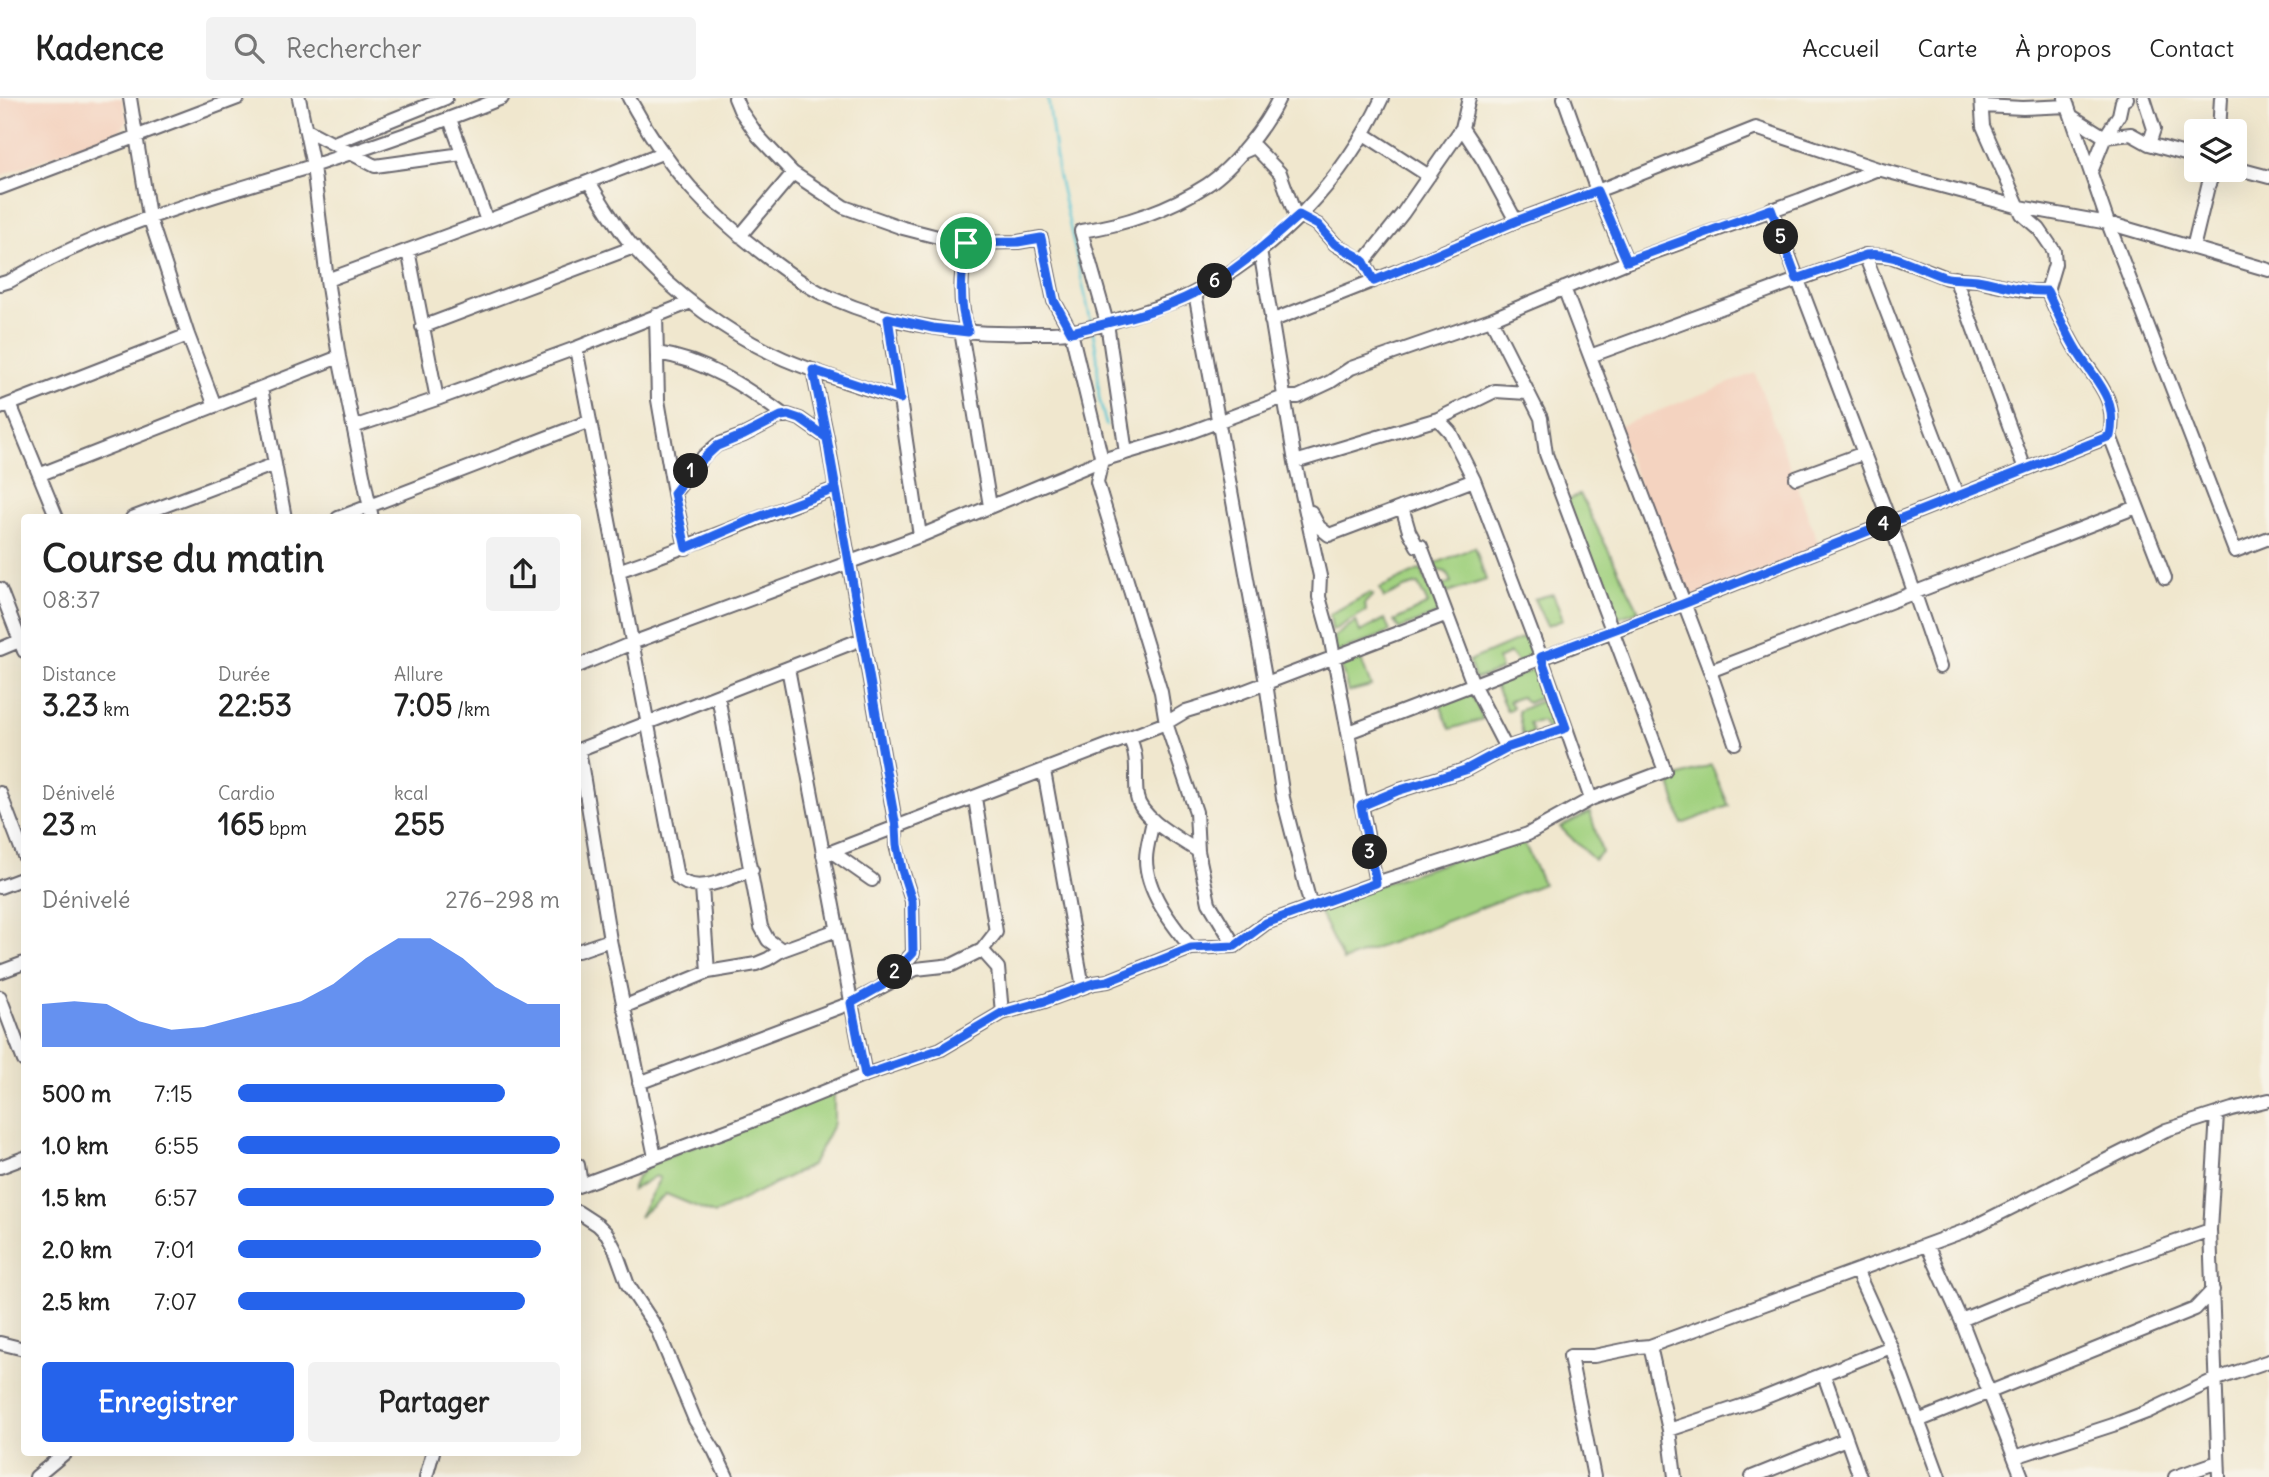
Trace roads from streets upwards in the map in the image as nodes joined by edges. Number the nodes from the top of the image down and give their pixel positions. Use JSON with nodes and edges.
{"nodes":[{"id":1,"x":130,"y":98,"type":"edge"},
{"id":2,"x":238,"y":98,"type":"edge"},
{"id":3,"x":299,"y":98,"type":"edge"},
{"id":4,"x":446,"y":98,"type":"edge"},
{"id":5,"x":502,"y":98,"type":"edge"},
{"id":6,"x":629,"y":98,"type":"edge"},
{"id":7,"x":735,"y":98,"type":"edge"},
{"id":8,"x":1279,"y":98,"type":"edge"},
{"id":9,"x":1382,"y":98,"type":"edge"},
{"id":10,"x":1469,"y":98,"type":"edge"},
{"id":11,"x":1564,"y":98,"type":"edge"},
{"id":12,"x":2127,"y":98,"type":"edge"},
{"id":13,"x":2144,"y":98,"type":"edge"},
{"id":14,"x":2221,"y":98,"type":"edge"},
{"id":15,"x":1982,"y":102,"type":"edge"},
{"id":16,"x":206,"y":103,"type":"edge"},
{"id":17,"x":2069,"y":107,"type":"edge"},
{"id":18,"x":450,"y":119,"type":"junction"},
{"id":19,"x":2220,"y":119,"type":"edge"},
{"id":20,"x":1462,"y":128,"type":"junction"},
{"id":21,"x":305,"y":129,"type":"junction"},
{"id":22,"x":1364,"y":134,"type":"junction"},
{"id":23,"x":135,"y":136,"type":"junction"},
{"id":24,"x":2105,"y":137,"type":"junction"},
{"id":25,"x":334,"y":143,"type":"junction"},
{"id":26,"x":2149,"y":144,"type":"junction"},
{"id":27,"x":351,"y":153,"type":"junction"},
{"id":28,"x":662,"y":153,"type":"junction"},
{"id":29,"x":462,"y":154,"type":"junction"},
{"id":30,"x":1241,"y":154,"type":"junction"},
{"id":31,"x":2184,"y":154,"type":"edge"},
{"id":32,"x":313,"y":166,"type":"junction"},
{"id":33,"x":1878,"y":169,"type":"junction"},
{"id":34,"x":2247,"y":171,"type":"edge"},
{"id":35,"x":2091,"y":172,"type":"junction"},
{"id":36,"x":793,"y":173,"type":"junction"},
{"id":37,"x":1429,"y":176,"type":"junction"},
{"id":38,"x":2269,"y":177,"type":"edge"},
{"id":39,"x":589,"y":182,"type":"junction"},
{"id":40,"x":2210,"y":182,"type":"edge"},
{"id":41,"x":0,"y":188,"type":"edge"},
{"id":42,"x":1597,"y":191,"type":"junction"},
{"id":43,"x":2021,"y":206,"type":"junction"},
{"id":44,"x":1771,"y":209,"type":"junction"},
{"id":45,"x":149,"y":216,"type":"junction"},
{"id":46,"x":1298,"y":216,"type":"junction"},
{"id":47,"x":487,"y":221,"type":"junction"},
{"id":48,"x":1516,"y":221,"type":"junction"},
{"id":49,"x":2108,"y":223,"type":"junction"},
{"id":50,"x":740,"y":236,"type":"junction"},
{"id":51,"x":966,"y":243,"type":"junction"},
{"id":52,"x":634,"y":247,"type":"junction"},
{"id":53,"x":2193,"y":248,"type":"junction"},
{"id":54,"x":408,"y":250,"type":"junction"},
{"id":55,"x":1261,"y":250,"type":"junction"},
{"id":56,"x":1866,"y":255,"type":"junction"},
{"id":57,"x":1627,"y":261,"type":"junction"},
{"id":58,"x":1364,"y":262,"type":"junction"},
{"id":59,"x":2269,"y":270,"type":"edge"},
{"id":60,"x":1955,"y":278,"type":"junction"},
{"id":61,"x":1797,"y":279,"type":"junction"},
{"id":62,"x":327,"y":280,"type":"junction"},
{"id":63,"x":1374,"y":281,"type":"junction"},
{"id":64,"x":0,"y":284,"type":"edge"},
{"id":65,"x":1563,"y":288,"type":"junction"},
{"id":66,"x":2047,"y":291,"type":"junction"},
{"id":67,"x":1195,"y":293,"type":"junction"},
{"id":68,"x":691,"y":302,"type":"junction"},
{"id":69,"x":656,"y":315,"type":"junction"},
{"id":70,"x":888,"y":318,"type":"junction"},
{"id":71,"x":1490,"y":319,"type":"junction"},
{"id":72,"x":1271,"y":321,"type":"junction"},
{"id":73,"x":1107,"y":323,"type":"junction"},
{"id":74,"x":422,"y":327,"type":"junction"},
{"id":75,"x":965,"y":332,"type":"junction"},
{"id":76,"x":1071,"y":332,"type":"junction"},
{"id":77,"x":188,"y":335,"type":"junction"},
{"id":78,"x":576,"y":348,"type":"junction"},
{"id":79,"x":657,"y":353,"type":"junction"},
{"id":80,"x":1590,"y":356,"type":"junction"},
{"id":81,"x":339,"y":357,"type":"junction"},
{"id":82,"x":813,"y":370,"type":"junction"},
{"id":83,"x":261,"y":388,"type":"junction"},
{"id":84,"x":1527,"y":393,"type":"junction"},
{"id":85,"x":1284,"y":397,"type":"junction"},
{"id":86,"x":437,"y":399,"type":"junction"},
{"id":87,"x":900,"y":399,"type":"junction"},
{"id":88,"x":5,"y":406,"type":"edge"},
{"id":89,"x":215,"y":406,"type":"junction"},
{"id":90,"x":785,"y":416,"type":"junction"},
{"id":91,"x":1438,"y":419,"type":"junction"},
{"id":92,"x":590,"y":421,"type":"junction"},
{"id":93,"x":1218,"y":421,"type":"junction"},
{"id":94,"x":353,"y":428,"type":"junction"},
{"id":95,"x":2110,"y":436,"type":"junction"},
{"id":96,"x":827,"y":438,"type":"junction"},
{"id":97,"x":1126,"y":453,"type":"junction"},
{"id":98,"x":1864,"y":453,"type":"junction"},
{"id":99,"x":1102,"y":460,"type":"junction"},
{"id":100,"x":1295,"y":462,"type":"junction"},
{"id":101,"x":275,"y":464,"type":"junction"},
{"id":102,"x":2025,"y":468,"type":"junction"},
{"id":103,"x":41,"y":474,"type":"junction"},
{"id":104,"x":1796,"y":478,"type":"dead end"},
{"id":105,"x":1474,"y":480,"type":"junction"},
{"id":106,"x":835,"y":489,"type":"junction"},
{"id":107,"x":1302,"y":492,"type":"junction"},
{"id":108,"x":674,"y":493,"type":"junction"},
{"id":109,"x":1957,"y":495,"type":"junction"},
{"id":110,"x":990,"y":506,"type":"junction"},
{"id":111,"x":2137,"y":507,"type":"junction"},
{"id":112,"x":1402,"y":508,"type":"junction"},
{"id":113,"x":370,"y":512,"type":"edge"},
{"id":114,"x":56,"y":514,"type":"edge"},
{"id":115,"x":143,"y":514,"type":"edge"},
{"id":116,"x":284,"y":514,"type":"edge"},
{"id":117,"x":1890,"y":522,"type":"junction"},
{"id":118,"x":920,"y":536,"type":"junction"},
{"id":119,"x":2269,"y":538,"type":"edge"},
{"id":120,"x":686,"y":548,"type":"junction"},
{"id":121,"x":848,"y":564,"type":"junction"},
{"id":122,"x":618,"y":571,"type":"junction"},
{"id":123,"x":2165,"y":578,"type":"dead end"},
{"id":124,"x":0,"y":589,"type":"edge"},
{"id":125,"x":1914,"y":593,"type":"junction"},
{"id":126,"x":1683,"y":604,"type":"junction"},
{"id":127,"x":1445,"y":615,"type":"junction"},
{"id":128,"x":1611,"y":630,"type":"junction"},
{"id":129,"x":21,"y":639,"type":"edge"},
{"id":130,"x":862,"y":639,"type":"junction"},
{"id":131,"x":632,"y":643,"type":"junction"},
{"id":132,"x":21,"y":644,"type":"edge"},
{"id":133,"x":0,"y":649,"type":"edge"},
{"id":134,"x":1541,"y":657,"type":"junction"},
{"id":135,"x":1334,"y":658,"type":"junction"},
{"id":136,"x":581,"y":665,"type":"edge"},
{"id":137,"x":1940,"y":667,"type":"dead end"},
{"id":138,"x":788,"y":668,"type":"junction"},
{"id":139,"x":1710,"y":671,"type":"junction"},
{"id":140,"x":1266,"y":683,"type":"junction"},
{"id":141,"x":1473,"y":684,"type":"junction"},
{"id":142,"x":718,"y":696,"type":"junction"},
{"id":143,"x":647,"y":723,"type":"junction"},
{"id":144,"x":1166,"y":723,"type":"junction"},
{"id":145,"x":1566,"y":728,"type":"junction"},
{"id":146,"x":1349,"y":732,"type":"junction"},
{"id":147,"x":1129,"y":737,"type":"junction"},
{"id":148,"x":1735,"y":743,"type":"dead end"},
{"id":149,"x":1506,"y":748,"type":"junction"},
{"id":150,"x":581,"y":749,"type":"edge"},
{"id":151,"x":581,"y":768,"type":"edge"},
{"id":152,"x":1044,"y":771,"type":"junction"},
{"id":153,"x":0,"y":793,"type":"edge"},
{"id":154,"x":975,"y":798,"type":"junction"},
{"id":155,"x":1591,"y":799,"type":"junction"},
{"id":156,"x":1361,"y":806,"type":"junction"},
{"id":157,"x":1153,"y":820,"type":"junction"},
{"id":158,"x":896,"y":827,"type":"junction"},
{"id":159,"x":865,"y":839,"type":"junction"},
{"id":160,"x":21,"y":848,"type":"edge"},
{"id":161,"x":1198,"y":850,"type":"junction"},
{"id":162,"x":828,"y":853,"type":"junction"},
{"id":163,"x":845,"y":860,"type":"junction"},
{"id":164,"x":752,"y":870,"type":"junction"},
{"id":165,"x":834,"y":872,"type":"dead end"},
{"id":166,"x":21,"y":879,"type":"edge"},
{"id":167,"x":872,"y":880,"type":"dead end"},
{"id":168,"x":1376,"y":883,"type":"junction"},
{"id":169,"x":0,"y":887,"type":"edge"},
{"id":170,"x":702,"y":887,"type":"junction"},
{"id":171,"x":1311,"y":907,"type":"junction"},
{"id":172,"x":837,"y":930,"type":"junction"},
{"id":173,"x":610,"y":940,"type":"junction"},
{"id":174,"x":1235,"y":946,"type":"junction"},
{"id":175,"x":1191,"y":948,"type":"junction"},
{"id":176,"x":581,"y":950,"type":"edge"},
{"id":177,"x":782,"y":950,"type":"junction"},
{"id":178,"x":982,"y":950,"type":"junction"},
{"id":179,"x":21,"y":964,"type":"edge"},
{"id":180,"x":0,"y":972,"type":"edge"},
{"id":181,"x":708,"y":972,"type":"junction"},
{"id":182,"x":883,"y":985,"type":"junction"},
{"id":183,"x":1083,"y":987,"type":"junction"},
{"id":184,"x":0,"y":997,"type":"edge"},
{"id":185,"x":851,"y":1003,"type":"junction"},
{"id":186,"x":623,"y":1007,"type":"junction"},
{"id":187,"x":1002,"y":1013,"type":"junction"},
{"id":188,"x":21,"y":1053,"type":"edge"},
{"id":189,"x":865,"y":1075,"type":"junction"},
{"id":190,"x":639,"y":1083,"type":"junction"},
{"id":191,"x":2269,"y":1100,"type":"edge"},
{"id":192,"x":2217,"y":1114,"type":"junction"},
{"id":193,"x":655,"y":1157,"type":"junction"},
{"id":194,"x":21,"y":1159,"type":"edge"},
{"id":195,"x":0,"y":1167,"type":"edge"},
{"id":196,"x":581,"y":1184,"type":"edge"},
{"id":197,"x":581,"y":1214,"type":"edge"},
{"id":198,"x":2210,"y":1230,"type":"junction"},
{"id":199,"x":1927,"y":1245,"type":"junction"},
{"id":200,"x":1857,"y":1272,"type":"junction"},
{"id":201,"x":2213,"y":1290,"type":"junction"},
{"id":202,"x":2195,"y":1309,"type":"junction"},
{"id":203,"x":1961,"y":1320,"type":"junction"},
{"id":204,"x":2214,"y":1322,"type":"junction"},
{"id":205,"x":0,"y":1343,"type":"edge"},
{"id":206,"x":1650,"y":1346,"type":"junction"},
{"id":207,"x":1891,"y":1347,"type":"junction"},
{"id":208,"x":21,"y":1348,"type":"edge"},
{"id":209,"x":2269,"y":1362,"type":"edge"},
{"id":210,"x":1824,"y":1375,"type":"junction"},
{"id":211,"x":2214,"y":1380,"type":"junction"},
{"id":212,"x":1989,"y":1391,"type":"junction"},
{"id":213,"x":1918,"y":1421,"type":"junction"},
{"id":214,"x":1669,"y":1430,"type":"junction"},
{"id":215,"x":1846,"y":1439,"type":"junction"},
{"id":216,"x":61,"y":1456,"type":"edge"},
{"id":217,"x":432,"y":1456,"type":"edge"},
{"id":218,"x":2015,"y":1457,"type":"junction"},
{"id":219,"x":2218,"y":1462,"type":"junction"},
{"id":220,"x":36,"y":1477,"type":"edge"},
{"id":221,"x":426,"y":1477,"type":"edge"},
{"id":222,"x":727,"y":1477,"type":"edge"},
{"id":223,"x":1594,"y":1477,"type":"edge"},
{"id":224,"x":1675,"y":1477,"type":"edge"},
{"id":225,"x":1752,"y":1477,"type":"edge"},
{"id":226,"x":1860,"y":1477,"type":"edge"},
{"id":227,"x":1939,"y":1477,"type":"edge"},
{"id":228,"x":2022,"y":1477,"type":"edge"},
{"id":229,"x":2175,"y":1477,"type":"edge"},
{"id":230,"x":2218,"y":1477,"type":"edge"}],
"edges":[{"from":1,"to":23,"type":"street"},
{"from":2,"to":16,"type":"street"},
{"from":3,"to":21,"type":"street"},
{"from":4,"to":25,"type":"street"},
{"from":5,"to":18,"type":"street"},
{"from":6,"to":28,"type":"street"},
{"from":7,"to":36,"type":"street"},
{"from":8,"to":30,"type":"street"},
{"from":9,"to":22,"type":"street"},
{"from":10,"to":20,"type":"street"},
{"from":11,"to":42,"type":"street"},
{"from":12,"to":24,"type":"street"},
{"from":13,"to":26,"type":"street"},
{"from":14,"to":19,"type":"street"},
{"from":15,"to":17,"type":"street"},
{"from":15,"to":43,"type":"street"},
{"from":16,"to":23,"type":"street"},
{"from":17,"to":24,"type":"street"},
{"from":17,"to":35,"type":"street"},
{"from":18,"to":27,"type":"street"},
{"from":18,"to":29,"type":"street"},
{"from":20,"to":37,"type":"street"},
{"from":20,"to":48,"type":"street"},
{"from":21,"to":25,"type":"street"},
{"from":21,"to":32,"type":"street"},
{"from":22,"to":37,"type":"street"},
{"from":22,"to":46,"type":"street"},
{"from":23,"to":41,"type":"street"},
{"from":23,"to":45,"type":"street"},
{"from":24,"to":26,"type":"street"},
{"from":24,"to":35,"type":"street"},
{"from":25,"to":27,"type":"street"},
{"from":26,"to":31,"type":"street"},
{"from":27,"to":29,"type":"street"},
{"from":27,"to":32,"type":"street"},
{"from":28,"to":39,"type":"street"},
{"from":28,"to":50,"type":"street"},
{"from":29,"to":47,"type":"street"},
{"from":30,"to":46,"type":"street"},
{"from":30,"to":73,"type":"street"},
{"from":32,"to":45,"type":"street"},
{"from":32,"to":62,"type":"street"},
{"from":33,"to":42,"type":"street"},
{"from":33,"to":43,"type":"street"},
{"from":33,"to":44,"type":"street"},
{"from":34,"to":38,"type":"street"},
{"from":35,"to":49,"type":"street"},
{"from":36,"to":50,"type":"street"},
{"from":36,"to":51,"type":"street"},
{"from":37,"to":58,"type":"street"},
{"from":39,"to":47,"type":"street"},
{"from":39,"to":52,"type":"street"},
{"from":40,"to":53,"type":"street"},
{"from":42,"to":48,"type":"street"},
{"from":42,"to":57,"type":"street"},
{"from":43,"to":49,"type":"street"},
{"from":43,"to":66,"type":"street"},
{"from":44,"to":57,"type":"street"},
{"from":44,"to":61,"type":"street"},
{"from":45,"to":64,"type":"street"},
{"from":45,"to":77,"type":"street"},
{"from":46,"to":55,"type":"street"},
{"from":46,"to":58,"type":"street"},
{"from":47,"to":54,"type":"street"},
{"from":48,"to":63,"type":"street"},
{"from":49,"to":53,"type":"street"},
{"from":49,"to":119,"type":"street"},
{"from":50,"to":70,"type":"street"},
{"from":51,"to":75,"type":"street"},
{"from":51,"to":76,"type":"street"},
{"from":52,"to":68,"type":"street"},
{"from":52,"to":74,"type":"street"},
{"from":53,"to":59,"type":"street"},
{"from":54,"to":62,"type":"street"},
{"from":54,"to":74,"type":"street"},
{"from":55,"to":67,"type":"street"},
{"from":55,"to":72,"type":"street"},
{"from":56,"to":60,"type":"street"},
{"from":56,"to":61,"type":"street"},
{"from":56,"to":109,"type":"street"},
{"from":57,"to":65,"type":"street"},
{"from":58,"to":63,"type":"street"},
{"from":60,"to":66,"type":"street"},
{"from":60,"to":102,"type":"street"},
{"from":61,"to":80,"type":"street"},
{"from":61,"to":98,"type":"street"},
{"from":62,"to":81,"type":"street"},
{"from":63,"to":72,"type":"street"},
{"from":65,"to":71,"type":"street"},
{"from":65,"to":80,"type":"street"},
{"from":66,"to":95,"type":"street"},
{"from":67,"to":73,"type":"street"},
{"from":67,"to":93,"type":"street"},
{"from":68,"to":69,"type":"street"},
{"from":68,"to":82,"type":"street"},
{"from":69,"to":78,"type":"street"},
{"from":69,"to":79,"type":"street"},
{"from":70,"to":75,"type":"street"},
{"from":70,"to":87,"type":"street"},
{"from":71,"to":84,"type":"street"},
{"from":71,"to":85,"type":"street"},
{"from":72,"to":85,"type":"street"},
{"from":73,"to":76,"type":"street"},
{"from":73,"to":97,"type":"street"},
{"from":74,"to":86,"type":"street"},
{"from":75,"to":76,"type":"street"},
{"from":75,"to":110,"type":"street"},
{"from":76,"to":99,"type":"street"},
{"from":77,"to":88,"type":"street"},
{"from":77,"to":89,"type":"street"},
{"from":78,"to":86,"type":"street"},
{"from":78,"to":92,"type":"street"},
{"from":79,"to":90,"type":"street"},
{"from":79,"to":108,"type":"street"},
{"from":80,"to":126,"type":"street"},
{"from":81,"to":83,"type":"street"},
{"from":81,"to":94,"type":"street"},
{"from":82,"to":87,"type":"street"},
{"from":82,"to":96,"type":"street"},
{"from":83,"to":89,"type":"street"},
{"from":83,"to":101,"type":"street"},
{"from":84,"to":91,"type":"street"},
{"from":84,"to":128,"type":"street"},
{"from":85,"to":93,"type":"street"},
{"from":85,"to":100,"type":"street"},
{"from":86,"to":94,"type":"street"},
{"from":87,"to":118,"type":"street"},
{"from":88,"to":103,"type":"street"},
{"from":89,"to":103,"type":"street"},
{"from":90,"to":96,"type":"street"},
{"from":90,"to":108,"type":"street"},
{"from":91,"to":100,"type":"street"},
{"from":91,"to":105,"type":"street"},
{"from":92,"to":113,"type":"street"},
{"from":92,"to":122,"type":"street"},
{"from":93,"to":97,"type":"street"},
{"from":93,"to":140,"type":"street"},
{"from":94,"to":113,"type":"street"},
{"from":95,"to":102,"type":"street"},
{"from":95,"to":111,"type":"street"},
{"from":96,"to":106,"type":"street"},
{"from":97,"to":99,"type":"street"},
{"from":98,"to":104,"type":"street"},
{"from":98,"to":117,"type":"street"},
{"from":99,"to":110,"type":"street"},
{"from":99,"to":144,"type":"street"},
{"from":100,"to":107,"type":"street"},
{"from":101,"to":115,"type":"street"},
{"from":101,"to":116,"type":"street"},
{"from":102,"to":109,"type":"street"},
{"from":103,"to":114,"type":"street"},
{"from":105,"to":112,"type":"street"},
{"from":105,"to":134,"type":"street"},
{"from":106,"to":120,"type":"street"},
{"from":106,"to":121,"type":"street"},
{"from":107,"to":112,"type":"street"},
{"from":107,"to":135,"type":"street"},
{"from":108,"to":120,"type":"street"},
{"from":109,"to":117,"type":"street"},
{"from":110,"to":118,"type":"street"},
{"from":111,"to":123,"type":"street"},
{"from":111,"to":125,"type":"street"},
{"from":112,"to":127,"type":"street"},
{"from":117,"to":125,"type":"street"},
{"from":117,"to":126,"type":"street"},
{"from":118,"to":121,"type":"street"},
{"from":120,"to":122,"type":"street"},
{"from":121,"to":130,"type":"street"},
{"from":121,"to":131,"type":"street"},
{"from":122,"to":131,"type":"street"},
{"from":124,"to":129,"type":"street"},
{"from":125,"to":137,"type":"street"},
{"from":125,"to":139,"type":"street"},
{"from":126,"to":128,"type":"street"},
{"from":126,"to":139,"type":"street"},
{"from":127,"to":135,"type":"street"},
{"from":127,"to":141,"type":"street"},
{"from":128,"to":134,"type":"street"},
{"from":128,"to":155,"type":"street"},
{"from":130,"to":138,"type":"street"},
{"from":130,"to":158,"type":"street"},
{"from":131,"to":136,"type":"street"},
{"from":131,"to":143,"type":"street"},
{"from":132,"to":133,"type":"street"},
{"from":134,"to":141,"type":"street"},
{"from":134,"to":145,"type":"street"},
{"from":135,"to":140,"type":"street"},
{"from":135,"to":146,"type":"street"},
{"from":138,"to":142,"type":"street"},
{"from":138,"to":162,"type":"street"},
{"from":139,"to":148,"type":"street"},
{"from":140,"to":144,"type":"street"},
{"from":140,"to":171,"type":"street"},
{"from":141,"to":146,"type":"street"},
{"from":141,"to":149,"type":"street"},
{"from":142,"to":143,"type":"street"},
{"from":142,"to":164,"type":"street"},
{"from":143,"to":150,"type":"street"},
{"from":143,"to":170,"type":"street"},
{"from":144,"to":147,"type":"street"},
{"from":144,"to":161,"type":"street"},
{"from":145,"to":149,"type":"street"},
{"from":145,"to":155,"type":"street"},
{"from":146,"to":156,"type":"street"},
{"from":147,"to":152,"type":"street"},
{"from":147,"to":157,"type":"street"},
{"from":149,"to":156,"type":"street"},
{"from":151,"to":173,"type":"street"},
{"from":152,"to":154,"type":"street"},
{"from":152,"to":183,"type":"street"},
{"from":153,"to":160,"type":"street"},
{"from":154,"to":158,"type":"street"},
{"from":154,"to":178,"type":"street"},
{"from":155,"to":168,"type":"street"},
{"from":156,"to":168,"type":"street"},
{"from":157,"to":161,"type":"street"},
{"from":157,"to":175,"type":"street"},
{"from":158,"to":159,"type":"street"},
{"from":158,"to":182,"type":"street"},
{"from":159,"to":162,"type":"street"},
{"from":159,"to":163,"type":"street"},
{"from":161,"to":174,"type":"street"},
{"from":162,"to":163,"type":"street"},
{"from":162,"to":172,"type":"street"},
{"from":163,"to":165,"type":"street"},
{"from":163,"to":167,"type":"street"},
{"from":164,"to":170,"type":"street"},
{"from":164,"to":177,"type":"street"},
{"from":166,"to":169,"type":"street"},
{"from":168,"to":171,"type":"street"},
{"from":170,"to":181,"type":"street"},
{"from":171,"to":174,"type":"street"},
{"from":172,"to":177,"type":"street"},
{"from":172,"to":185,"type":"street"},
{"from":173,"to":176,"type":"street"},
{"from":173,"to":186,"type":"street"},
{"from":174,"to":175,"type":"street"},
{"from":175,"to":183,"type":"street"},
{"from":177,"to":181,"type":"street"},
{"from":178,"to":182,"type":"street"},
{"from":178,"to":187,"type":"street"},
{"from":179,"to":180,"type":"street"},
{"from":181,"to":186,"type":"street"},
{"from":182,"to":185,"type":"street"},
{"from":183,"to":187,"type":"street"},
{"from":184,"to":188,"type":"street"},
{"from":185,"to":189,"type":"street"},
{"from":185,"to":190,"type":"street"},
{"from":186,"to":190,"type":"street"},
{"from":187,"to":189,"type":"street"},
{"from":189,"to":193,"type":"street"},
{"from":190,"to":193,"type":"street"},
{"from":191,"to":192,"type":"street"},
{"from":192,"to":198,"type":"street"},
{"from":192,"to":199,"type":"street"},
{"from":193,"to":196,"type":"street"},
{"from":194,"to":195,"type":"street"},
{"from":197,"to":222,"type":"street"},
{"from":198,"to":201,"type":"street"},
{"from":198,"to":203,"type":"street"},
{"from":199,"to":200,"type":"street"},
{"from":199,"to":203,"type":"street"},
{"from":200,"to":206,"type":"street"},
{"from":200,"to":207,"type":"street"},
{"from":201,"to":202,"type":"street"},
{"from":201,"to":204,"type":"street"},
{"from":202,"to":204,"type":"street"},
{"from":202,"to":212,"type":"street"},
{"from":203,"to":212,"type":"street"},
{"from":204,"to":211,"type":"street"},
{"from":205,"to":208,"type":"street"},
{"from":206,"to":214,"type":"street"},
{"from":206,"to":223,"type":"street"},
{"from":207,"to":210,"type":"street"},
{"from":207,"to":213,"type":"street"},
{"from":209,"to":211,"type":"street"},
{"from":210,"to":214,"type":"street"},
{"from":210,"to":215,"type":"street"},
{"from":211,"to":218,"type":"street"},
{"from":211,"to":219,"type":"street"},
{"from":212,"to":213,"type":"street"},
{"from":212,"to":218,"type":"street"},
{"from":213,"to":227,"type":"street"},
{"from":214,"to":224,"type":"street"},
{"from":215,"to":225,"type":"street"},
{"from":215,"to":226,"type":"street"},
{"from":216,"to":220,"type":"street"},
{"from":217,"to":221,"type":"street"},
{"from":218,"to":228,"type":"street"},
{"from":219,"to":229,"type":"street"},
{"from":219,"to":230,"type":"street"}]}
